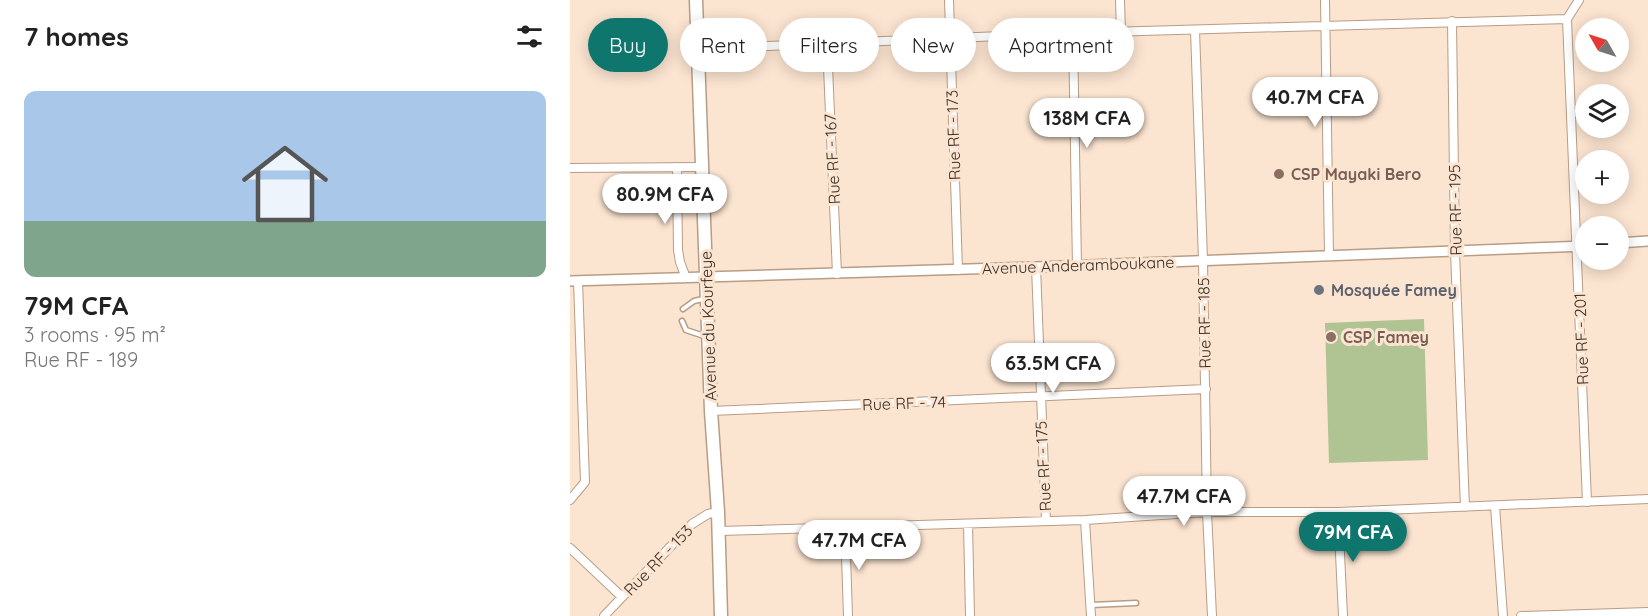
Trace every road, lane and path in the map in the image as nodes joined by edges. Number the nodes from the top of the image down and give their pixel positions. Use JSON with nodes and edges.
{"nodes":[{"id":1,"x":696,"y":0,"type":"edge"},
{"id":2,"x":949,"y":0,"type":"edge"},
{"id":3,"x":1120,"y":0,"type":"edge"},
{"id":4,"x":1325,"y":0,"type":"edge"},
{"id":5,"x":1579,"y":0,"type":"edge"},
{"id":6,"x":697,"y":18,"type":"edge"},
{"id":7,"x":949,"y":18,"type":"edge"},
{"id":8,"x":1121,"y":18,"type":"edge"},
{"id":9,"x":1567,"y":19,"type":"junction"},
{"id":10,"x":1452,"y":21,"type":"junction"},
{"id":11,"x":1326,"y":26,"type":"junction"},
{"id":12,"x":1195,"y":30,"type":"junction"},
{"id":13,"x":1134,"y":32,"type":"edge"},
{"id":14,"x":699,"y":72,"type":"edge"},
{"id":15,"x":828,"y":72,"type":"edge"},
{"id":16,"x":951,"y":72,"type":"edge"},
{"id":17,"x":1073,"y":72,"type":"edge"},
{"id":18,"x":677,"y":167,"type":"junction"},
{"id":19,"x":702,"y":167,"type":"junction"},
{"id":20,"x":570,"y":168,"type":"edge"},
{"id":21,"x":1579,"y":216,"type":"edge"},
{"id":22,"x":1648,"y":241,"type":"edge"},
{"id":23,"x":1629,"y":242,"type":"edge"},
{"id":24,"x":1575,"y":246,"type":"edge"},
{"id":25,"x":1455,"y":252,"type":"junction"},
{"id":26,"x":1329,"y":255,"type":"junction"},
{"id":27,"x":1203,"y":260,"type":"junction"},
{"id":28,"x":1077,"y":266,"type":"junction"},
{"id":29,"x":1036,"y":267,"type":"junction"},
{"id":30,"x":958,"y":270,"type":"junction"},
{"id":31,"x":1582,"y":270,"type":"edge"},
{"id":32,"x":837,"y":274,"type":"junction"},
{"id":33,"x":706,"y":277,"type":"junction"},
{"id":34,"x":686,"y":278,"type":"junction"},
{"id":35,"x":574,"y":281,"type":"edge"},
{"id":36,"x":707,"y":298,"type":"junction"},
{"id":37,"x":683,"y":309,"type":"dead end"},
{"id":38,"x":682,"y":321,"type":"dead end"},
{"id":39,"x":708,"y":337,"type":"junction"},
{"id":40,"x":1206,"y":389,"type":"junction"},
{"id":41,"x":1040,"y":398,"type":"junction"},
{"id":42,"x":711,"y":411,"type":"junction"},
{"id":43,"x":1648,"y":499,"type":"edge"},
{"id":44,"x":570,"y":500,"type":"edge"},
{"id":45,"x":1587,"y":502,"type":"junction"},
{"id":46,"x":1495,"y":506,"type":"junction"},
{"id":47,"x":1465,"y":507,"type":"junction"},
{"id":48,"x":718,"y":512,"type":"junction"},
{"id":49,"x":1207,"y":512,"type":"junction"},
{"id":50,"x":1338,"y":512,"type":"junction"},
{"id":51,"x":1085,"y":520,"type":"junction"},
{"id":52,"x":1046,"y":521,"type":"junction"},
{"id":53,"x":968,"y":524,"type":"junction"},
{"id":54,"x":845,"y":526,"type":"junction"},
{"id":55,"x":719,"y":531,"type":"junction"},
{"id":56,"x":570,"y":548,"type":"edge"},
{"id":57,"x":622,"y":597,"type":"junction"},
{"id":58,"x":1136,"y":603,"type":"dead end"},
{"id":59,"x":1090,"y":605,"type":"junction"},
{"id":60,"x":1648,"y":612,"type":"edge"},
{"id":61,"x":1588,"y":615,"type":"edge"},
{"id":62,"x":604,"y":616,"type":"edge"},
{"id":63,"x":721,"y":616,"type":"edge"},
{"id":64,"x":848,"y":616,"type":"edge"},
{"id":65,"x":970,"y":616,"type":"edge"},
{"id":66,"x":1090,"y":616,"type":"edge"},
{"id":67,"x":1212,"y":616,"type":"edge"},
{"id":68,"x":1342,"y":616,"type":"edge"},
{"id":69,"x":1503,"y":616,"type":"edge"},
{"id":70,"x":1521,"y":616,"type":"edge"}],
"edges":[{"from":1,"to":6,"type":"main road","name":"Avenue du Kourfeye"},
{"from":2,"to":7,"type":"street","name":"Rue RF - 173"},
{"from":3,"to":8,"type":"street"},
{"from":4,"to":11,"type":"street"},
{"from":5,"to":9,"type":"street"},
{"from":9,"to":10,"type":"street"},
{"from":9,"to":21,"type":"street","name":"Rue RF - 201"},
{"from":10,"to":11,"type":"street"},
{"from":10,"to":25,"type":"street","name":"Rue RF - 195"},
{"from":11,"to":12,"type":"street"},
{"from":11,"to":26,"type":"street"},
{"from":12,"to":13,"type":"street"},
{"from":12,"to":27,"type":"street","name":"Rue RF - 185"},
{"from":14,"to":19,"type":"main road","name":"Avenue du Kourfeye"},
{"from":15,"to":32,"type":"street","name":"Rue RF - 167"},
{"from":16,"to":30,"type":"street","name":"Rue RF - 173"},
{"from":17,"to":28,"type":"street"},
{"from":18,"to":19,"type":"street"},
{"from":18,"to":20,"type":"street"},
{"from":18,"to":34,"type":"street"},
{"from":19,"to":33,"type":"main road","name":"Avenue du Kourfeye"},
{"from":22,"to":23,"type":"street"},
{"from":24,"to":25,"type":"street","name":"Avenue Anderamboukane"},
{"from":25,"to":26,"type":"street","name":"Avenue Anderamboukane"},
{"from":25,"to":47,"type":"street","name":"Rue RF - 195"},
{"from":26,"to":27,"type":"street","name":"Avenue Anderamboukane"},
{"from":27,"to":28,"type":"street","name":"Avenue Anderamboukane"},
{"from":27,"to":40,"type":"street","name":"Rue RF - 185"},
{"from":28,"to":29,"type":"street","name":"Avenue Anderamboukane"},
{"from":29,"to":30,"type":"street","name":"Avenue Anderamboukane"},
{"from":29,"to":41,"type":"street","name":"Rue RF - 175"},
{"from":30,"to":32,"type":"street","name":"Avenue Anderamboukane"},
{"from":31,"to":45,"type":"street","name":"Rue RF - 201"},
{"from":32,"to":33,"type":"street","name":"Avenue Anderamboukane"},
{"from":33,"to":34,"type":"street","name":"Avenue Anderamboukane"},
{"from":33,"to":36,"type":"main road","name":"Avenue du Kourfeye"},
{"from":34,"to":35,"type":"street","name":"Avenue Anderamboukane"},
{"from":35,"to":44,"type":"street"},
{"from":36,"to":37,"type":"lane"},
{"from":36,"to":39,"type":"main road","name":"Avenue du Kourfeye"},
{"from":38,"to":39,"type":"lane"},
{"from":39,"to":42,"type":"main road","name":"Avenue du Kourfeye"},
{"from":40,"to":41,"type":"street","name":"Rue RF - 74"},
{"from":40,"to":49,"type":"street","name":"Rue RF - 185"},
{"from":41,"to":42,"type":"street","name":"Rue RF - 74"},
{"from":41,"to":52,"type":"street","name":"Rue RF - 175"},
{"from":42,"to":48,"type":"main road","name":"Avenue du Kourfeye"},
{"from":43,"to":45,"type":"street"},
{"from":45,"to":46,"type":"street"},
{"from":46,"to":47,"type":"street"},
{"from":46,"to":69,"type":"street"},
{"from":47,"to":50,"type":"street"},
{"from":48,"to":55,"type":"main road","name":"Avenue du Kourfeye"},
{"from":48,"to":57,"type":"street","name":"Rue RF - 153"},
{"from":49,"to":50,"type":"street"},
{"from":49,"to":51,"type":"street"},
{"from":49,"to":67,"type":"street","name":"Rue RF - 185"},
{"from":50,"to":68,"type":"street"},
{"from":51,"to":52,"type":"street"},
{"from":51,"to":59,"type":"street"},
{"from":52,"to":53,"type":"street"},
{"from":53,"to":54,"type":"street"},
{"from":53,"to":65,"type":"street"},
{"from":54,"to":55,"type":"street"},
{"from":54,"to":64,"type":"street"},
{"from":55,"to":63,"type":"main road","name":"Avenue du Kourfeye"},
{"from":56,"to":57,"type":"street"},
{"from":57,"to":62,"type":"street","name":"Rue RF - 153"},
{"from":58,"to":59,"type":"lane"},
{"from":59,"to":66,"type":"street"},
{"from":60,"to":61,"type":"street"},
{"from":61,"to":70,"type":"street"}]}
